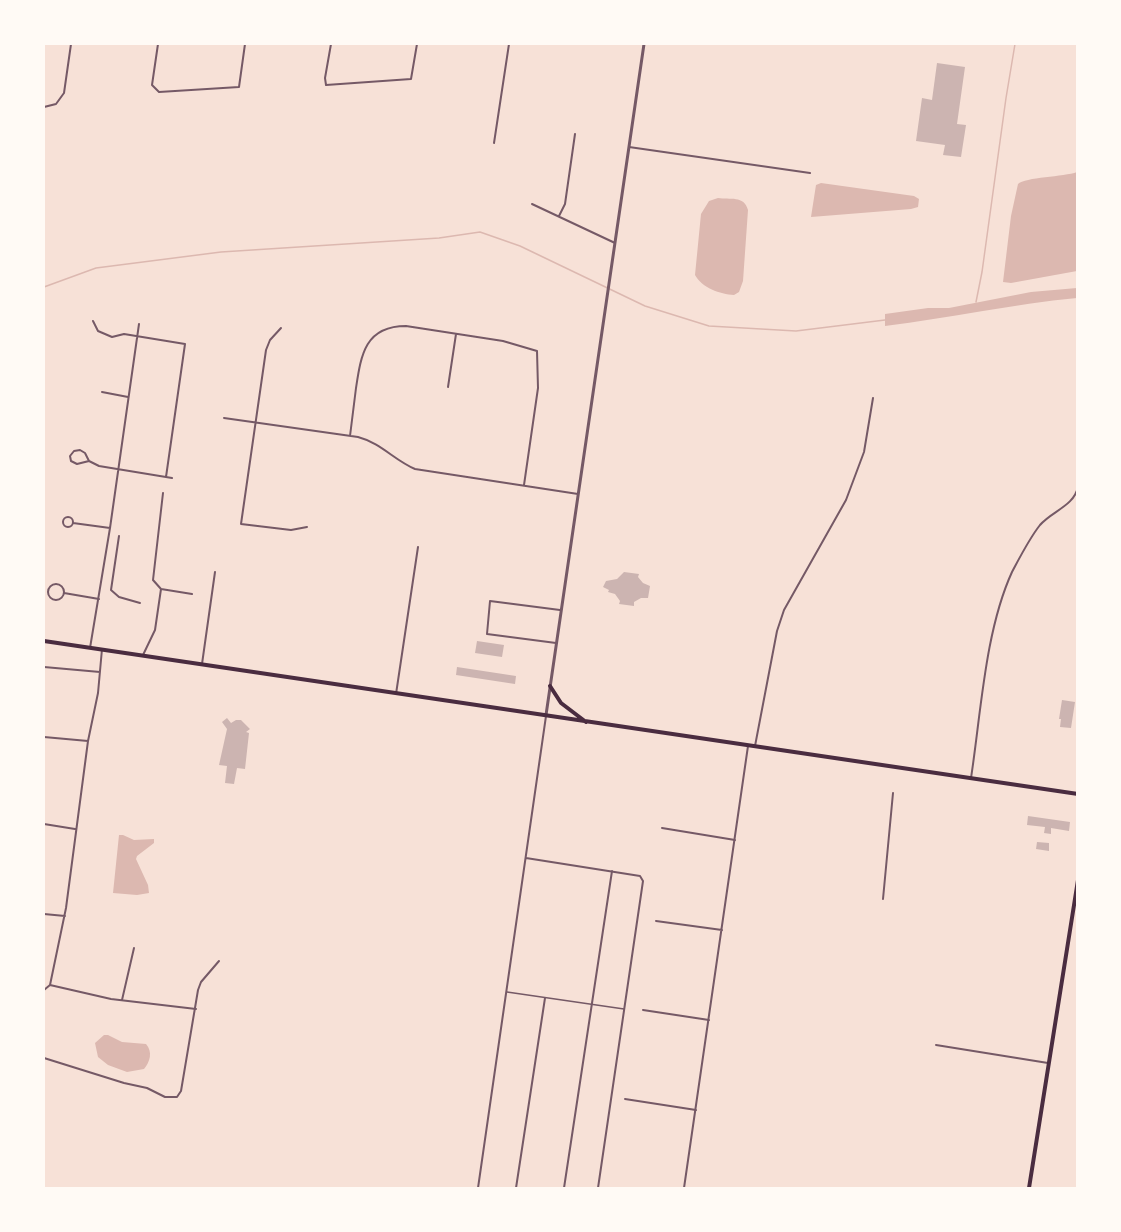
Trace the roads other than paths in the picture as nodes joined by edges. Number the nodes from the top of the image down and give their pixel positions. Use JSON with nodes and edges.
{"nodes":[{"id":1,"x":71,"y":44,"type":"edge"},
{"id":2,"x":158,"y":44,"type":"edge"},
{"id":3,"x":244,"y":44,"type":"edge"},
{"id":4,"x":331,"y":44,"type":"edge"},
{"id":5,"x":417,"y":44,"type":"edge"},
{"id":6,"x":509,"y":44,"type":"edge"},
{"id":7,"x":644,"y":44,"type":"edge"},
{"id":8,"x":44,"y":107,"type":"edge"},
{"id":9,"x":575,"y":134,"type":"dead end"},
{"id":10,"x":494,"y":143,"type":"dead end"},
{"id":11,"x":629,"y":147,"type":"junction"},
{"id":12,"x":810,"y":173,"type":"dead end"},
{"id":13,"x":532,"y":204,"type":"dead end"},
{"id":14,"x":559,"y":217,"type":"junction"},
{"id":15,"x":615,"y":243,"type":"junction"},
{"id":16,"x":93,"y":321,"type":"dead end"},
{"id":17,"x":139,"y":324,"type":"dead end"},
{"id":18,"x":280,"y":328,"type":"dead end"},
{"id":19,"x":456,"y":334,"type":"junction"},
{"id":20,"x":137,"y":337,"type":"junction"},
{"id":21,"x":448,"y":387,"type":"dead end"},
{"id":22,"x":102,"y":392,"type":"dead end"},
{"id":23,"x":128,"y":397,"type":"junction"},
{"id":24,"x":873,"y":398,"type":"dead end"},
{"id":25,"x":224,"y":418,"type":"dead end"},
{"id":26,"x":256,"y":422,"type":"junction"},
{"id":27,"x":350,"y":436,"type":"junction"},
{"id":28,"x":89,"y":461,"type":"junction"},
{"id":29,"x":118,"y":470,"type":"junction"},
{"id":30,"x":166,"y":477,"type":"junction"},
{"id":31,"x":172,"y":478,"type":"dead end"},
{"id":32,"x":524,"y":485,"type":"junction"},
{"id":33,"x":1077,"y":487,"type":"edge"},
{"id":34,"x":163,"y":493,"type":"dead end"},
{"id":35,"x":578,"y":494,"type":"junction"},
{"id":36,"x":73,"y":523,"type":"dead end"},
{"id":37,"x":308,"y":526,"type":"dead end"},
{"id":38,"x":110,"y":528,"type":"junction"},
{"id":39,"x":119,"y":536,"type":"dead end"},
{"id":40,"x":418,"y":547,"type":"dead end"},
{"id":41,"x":215,"y":572,"type":"dead end"},
{"id":42,"x":161,"y":589,"type":"junction"},
{"id":43,"x":64,"y":593,"type":"junction"},
{"id":44,"x":192,"y":594,"type":"dead end"},
{"id":45,"x":99,"y":599,"type":"junction"},
{"id":46,"x":140,"y":603,"type":"dead end"},
{"id":47,"x":561,"y":610,"type":"junction"},
{"id":48,"x":44,"y":641,"type":"edge"},
{"id":49,"x":556,"y":643,"type":"junction"},
{"id":50,"x":90,"y":648,"type":"junction"},
{"id":51,"x":102,"y":649,"type":"junction"},
{"id":52,"x":143,"y":656,"type":"junction"},
{"id":53,"x":202,"y":664,"type":"junction"},
{"id":54,"x":44,"y":667,"type":"edge"},
{"id":55,"x":100,"y":672,"type":"junction"},
{"id":56,"x":550,"y":686,"type":"junction"},
{"id":57,"x":396,"y":694,"type":"junction"},
{"id":58,"x":546,"y":716,"type":"junction"},
{"id":59,"x":587,"y":722,"type":"junction"},
{"id":60,"x":44,"y":736,"type":"edge"},
{"id":61,"x":88,"y":741,"type":"junction"},
{"id":62,"x":748,"y":746,"type":"junction"},
{"id":63,"x":755,"y":747,"type":"junction"},
{"id":64,"x":971,"y":778,"type":"junction"},
{"id":65,"x":893,"y":792,"type":"dead end"},
{"id":66,"x":1077,"y":794,"type":"edge"},
{"id":67,"x":44,"y":824,"type":"edge"},
{"id":68,"x":75,"y":828,"type":"junction"},
{"id":69,"x":662,"y":828,"type":"dead end"},
{"id":70,"x":735,"y":840,"type":"junction"},
{"id":71,"x":526,"y":858,"type":"junction"},
{"id":72,"x":612,"y":871,"type":"junction"},
{"id":73,"x":1077,"y":880,"type":"edge"},
{"id":74,"x":883,"y":899,"type":"dead end"},
{"id":75,"x":44,"y":914,"type":"edge"},
{"id":76,"x":65,"y":916,"type":"junction"},
{"id":77,"x":656,"y":921,"type":"dead end"},
{"id":78,"x":722,"y":930,"type":"junction"},
{"id":79,"x":134,"y":948,"type":"dead end"},
{"id":80,"x":219,"y":961,"type":"dead end"},
{"id":81,"x":50,"y":985,"type":"junction"},
{"id":82,"x":44,"y":990,"type":"edge"},
{"id":83,"x":507,"y":992,"type":"junction"},
{"id":84,"x":544,"y":998,"type":"junction"},
{"id":85,"x":122,"y":1001,"type":"junction"},
{"id":86,"x":592,"y":1005,"type":"junction"},
{"id":87,"x":196,"y":1009,"type":"junction"},
{"id":88,"x":625,"y":1009,"type":"junction"},
{"id":89,"x":643,"y":1010,"type":"dead end"},
{"id":90,"x":709,"y":1020,"type":"junction"},
{"id":91,"x":936,"y":1045,"type":"dead end"},
{"id":92,"x":44,"y":1058,"type":"edge"},
{"id":93,"x":1048,"y":1063,"type":"junction"},
{"id":94,"x":625,"y":1099,"type":"dead end"},
{"id":95,"x":696,"y":1110,"type":"junction"},
{"id":96,"x":478,"y":1188,"type":"edge"},
{"id":97,"x":516,"y":1188,"type":"edge"},
{"id":98,"x":564,"y":1188,"type":"edge"},
{"id":99,"x":598,"y":1188,"type":"edge"},
{"id":100,"x":684,"y":1188,"type":"edge"},
{"id":101,"x":1029,"y":1188,"type":"edge"}],
"edges":[{"from":1,"to":8,"type":"street"},
{"from":2,"to":3,"type":"street"},
{"from":4,"to":5,"type":"street"},
{"from":6,"to":10,"type":"street"},
{"from":7,"to":11,"type":"street"},
{"from":9,"to":14,"type":"street"},
{"from":11,"to":12,"type":"street"},
{"from":11,"to":15,"type":"street"},
{"from":13,"to":14,"type":"street"},
{"from":14,"to":15,"type":"street"},
{"from":15,"to":35,"type":"street"},
{"from":16,"to":20,"type":"street"},
{"from":17,"to":20,"type":"street"},
{"from":18,"to":26,"type":"street"},
{"from":19,"to":21,"type":"street"},
{"from":19,"to":27,"type":"street"},
{"from":19,"to":32,"type":"street"},
{"from":20,"to":23,"type":"street"},
{"from":20,"to":30,"type":"street"},
{"from":22,"to":23,"type":"street"},
{"from":23,"to":29,"type":"street"},
{"from":24,"to":63,"type":"street"},
{"from":25,"to":26,"type":"street"},
{"from":26,"to":27,"type":"street"},
{"from":26,"to":37,"type":"street"},
{"from":27,"to":32,"type":"street"},
{"from":28,"to":28,"type":"street"},
{"from":28,"to":29,"type":"street"},
{"from":29,"to":30,"type":"street"},
{"from":29,"to":38,"type":"street"},
{"from":30,"to":31,"type":"street"},
{"from":32,"to":35,"type":"street"},
{"from":33,"to":64,"type":"street"},
{"from":34,"to":42,"type":"street"},
{"from":35,"to":47,"type":"street"},
{"from":36,"to":38,"type":"street"},
{"from":38,"to":45,"type":"street"},
{"from":39,"to":46,"type":"street"},
{"from":40,"to":57,"type":"street"},
{"from":41,"to":53,"type":"street"},
{"from":42,"to":44,"type":"street"},
{"from":42,"to":52,"type":"street"},
{"from":43,"to":43,"type":"street"},
{"from":43,"to":45,"type":"street"},
{"from":45,"to":50,"type":"street"},
{"from":47,"to":49,"type":"street"},
{"from":47,"to":49,"type":"street"},
{"from":48,"to":50,"type":"main road"},
{"from":49,"to":56,"type":"street"},
{"from":50,"to":51,"type":"main road"},
{"from":51,"to":52,"type":"main road"},
{"from":51,"to":55,"type":"street"},
{"from":52,"to":53,"type":"main road"},
{"from":53,"to":57,"type":"main road"},
{"from":54,"to":55,"type":"street"},
{"from":55,"to":61,"type":"street"},
{"from":56,"to":58,"type":"street"},
{"from":56,"to":59,"type":"main road"},
{"from":57,"to":58,"type":"main road"},
{"from":58,"to":59,"type":"main road"},
{"from":58,"to":71,"type":"street"},
{"from":59,"to":62,"type":"main road"},
{"from":60,"to":61,"type":"street"},
{"from":61,"to":68,"type":"street"},
{"from":62,"to":63,"type":"main road"},
{"from":62,"to":70,"type":"street"},
{"from":63,"to":64,"type":"main road"},
{"from":64,"to":66,"type":"main road"},
{"from":65,"to":74,"type":"street"},
{"from":67,"to":68,"type":"street"},
{"from":68,"to":76,"type":"street"},
{"from":69,"to":70,"type":"street"},
{"from":70,"to":78,"type":"street"},
{"from":71,"to":72,"type":"street"},
{"from":71,"to":83,"type":"street"},
{"from":72,"to":86,"type":"street"},
{"from":72,"to":88,"type":"street"},
{"from":73,"to":93,"type":"main road"},
{"from":75,"to":76,"type":"street"},
{"from":76,"to":81,"type":"street"},
{"from":77,"to":78,"type":"street"},
{"from":78,"to":90,"type":"street"},
{"from":79,"to":85,"type":"street"},
{"from":80,"to":87,"type":"street"},
{"from":81,"to":82,"type":"street"},
{"from":81,"to":85,"type":"street"},
{"from":83,"to":84,"type":"lane"},
{"from":83,"to":96,"type":"street"},
{"from":84,"to":86,"type":"lane"},
{"from":84,"to":97,"type":"street"},
{"from":85,"to":87,"type":"street"},
{"from":86,"to":88,"type":"lane"},
{"from":86,"to":98,"type":"street"},
{"from":87,"to":92,"type":"street"},
{"from":88,"to":99,"type":"street"},
{"from":89,"to":90,"type":"street"},
{"from":90,"to":95,"type":"street"},
{"from":91,"to":93,"type":"street"},
{"from":93,"to":101,"type":"main road"},
{"from":94,"to":95,"type":"street"},
{"from":95,"to":100,"type":"street"}]}
